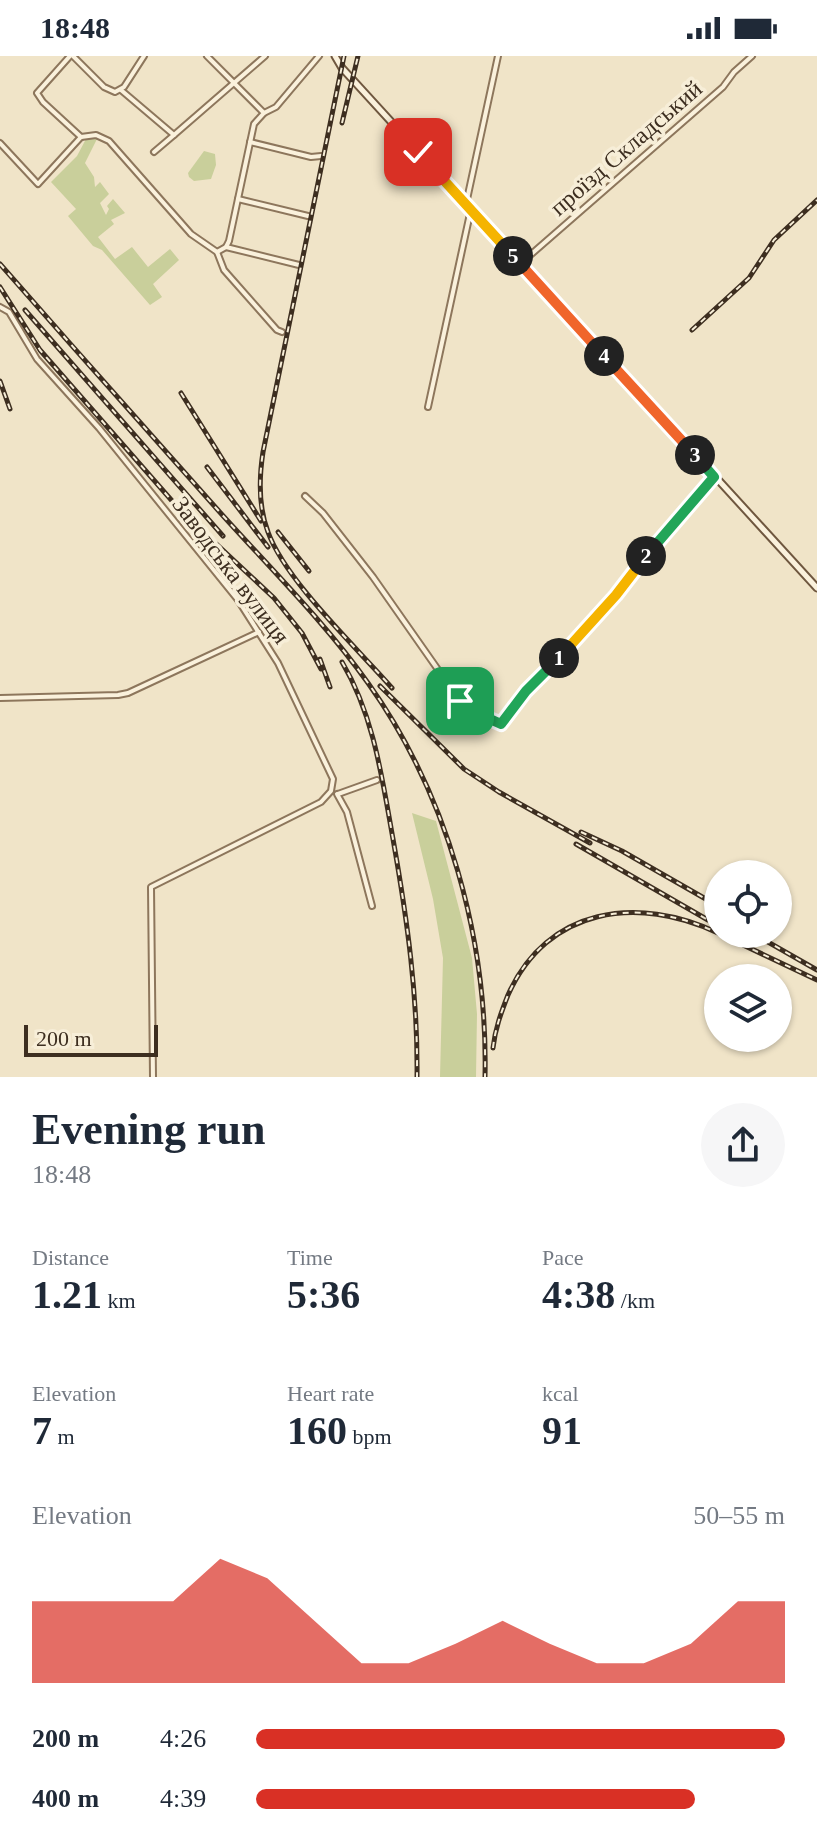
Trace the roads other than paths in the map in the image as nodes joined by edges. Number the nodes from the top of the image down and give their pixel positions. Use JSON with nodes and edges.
{"nodes":[{"id":1,"x":72,"y":56,"type":"edge"},
{"id":2,"x":144,"y":56,"type":"edge"},
{"id":3,"x":207,"y":56,"type":"edge"},
{"id":4,"x":265,"y":56,"type":"edge"},
{"id":5,"x":319,"y":56,"type":"edge"},
{"id":6,"x":335,"y":56,"type":"edge"},
{"id":7,"x":498,"y":56,"type":"edge"},
{"id":8,"x":752,"y":56,"type":"edge"},
{"id":9,"x":233,"y":84,"type":"junction"},
{"id":10,"x":121,"y":90,"type":"junction"},
{"id":11,"x":264,"y":113,"type":"junction"},
{"id":12,"x":174,"y":135,"type":"junction"},
{"id":13,"x":81,"y":137,"type":"junction"},
{"id":14,"x":250,"y":142,"type":"junction"},
{"id":15,"x":0,"y":143,"type":"edge"},
{"id":16,"x":154,"y":152,"type":"dead end"},
{"id":17,"x":321,"y":156,"type":"dead end"},
{"id":18,"x":238,"y":199,"type":"junction"},
{"id":19,"x":469,"y":206,"type":"junction"},
{"id":20,"x":308,"y":216,"type":"dead end"},
{"id":21,"x":226,"y":247,"type":"junction"},
{"id":22,"x":217,"y":252,"type":"junction"},
{"id":23,"x":520,"y":264,"type":"junction"},
{"id":24,"x":299,"y":265,"type":"dead end"},
{"id":25,"x":0,"y":307,"type":"edge"},
{"id":26,"x":282,"y":332,"type":"dead end"},
{"id":27,"x":428,"y":407,"type":"dead end"},
{"id":28,"x":714,"y":477,"type":"junction"},
{"id":29,"x":305,"y":496,"type":"dead end"},
{"id":30,"x":817,"y":588,"type":"edge"},
{"id":31,"x":259,"y":632,"type":"junction"},
{"id":32,"x":0,"y":698,"type":"edge"},
{"id":33,"x":377,"y":780,"type":"dead end"},
{"id":34,"x":330,"y":793,"type":"junction"},
{"id":35,"x":337,"y":794,"type":"junction"},
{"id":36,"x":372,"y":906,"type":"dead end"},
{"id":37,"x":153,"y":1077,"type":"edge"}],
"edges":[{"from":1,"to":10,"type":"street"},
{"from":1,"to":13,"type":"street"},
{"from":2,"to":10,"type":"street"},
{"from":3,"to":9,"type":"street"},
{"from":4,"to":9,"type":"street"},
{"from":5,"to":11,"type":"street"},
{"from":6,"to":19,"type":"main road"},
{"from":7,"to":19,"type":"street"},
{"from":8,"to":23,"type":"street","name":"проїзд Складський"},
{"from":9,"to":11,"type":"street"},
{"from":9,"to":12,"type":"street"},
{"from":10,"to":12,"type":"street"},
{"from":11,"to":14,"type":"street"},
{"from":12,"to":16,"type":"street"},
{"from":13,"to":15,"type":"street"},
{"from":13,"to":22,"type":"street"},
{"from":14,"to":17,"type":"street"},
{"from":14,"to":18,"type":"street"},
{"from":18,"to":20,"type":"street"},
{"from":18,"to":21,"type":"street"},
{"from":19,"to":23,"type":"main road"},
{"from":19,"to":27,"type":"street"},
{"from":21,"to":22,"type":"street"},
{"from":21,"to":24,"type":"street"},
{"from":22,"to":26,"type":"street"},
{"from":23,"to":28,"type":"main road"},
{"from":25,"to":31,"type":"street","name":"Заводська вулиця"},
{"from":28,"to":29,"type":"street"},
{"from":28,"to":30,"type":"main road"},
{"from":31,"to":32,"type":"street"},
{"from":31,"to":34,"type":"street","name":"Заводська вулиця"},
{"from":33,"to":35,"type":"street"},
{"from":34,"to":35,"type":"street"},
{"from":34,"to":37,"type":"street"},
{"from":35,"to":36,"type":"street"}]}
